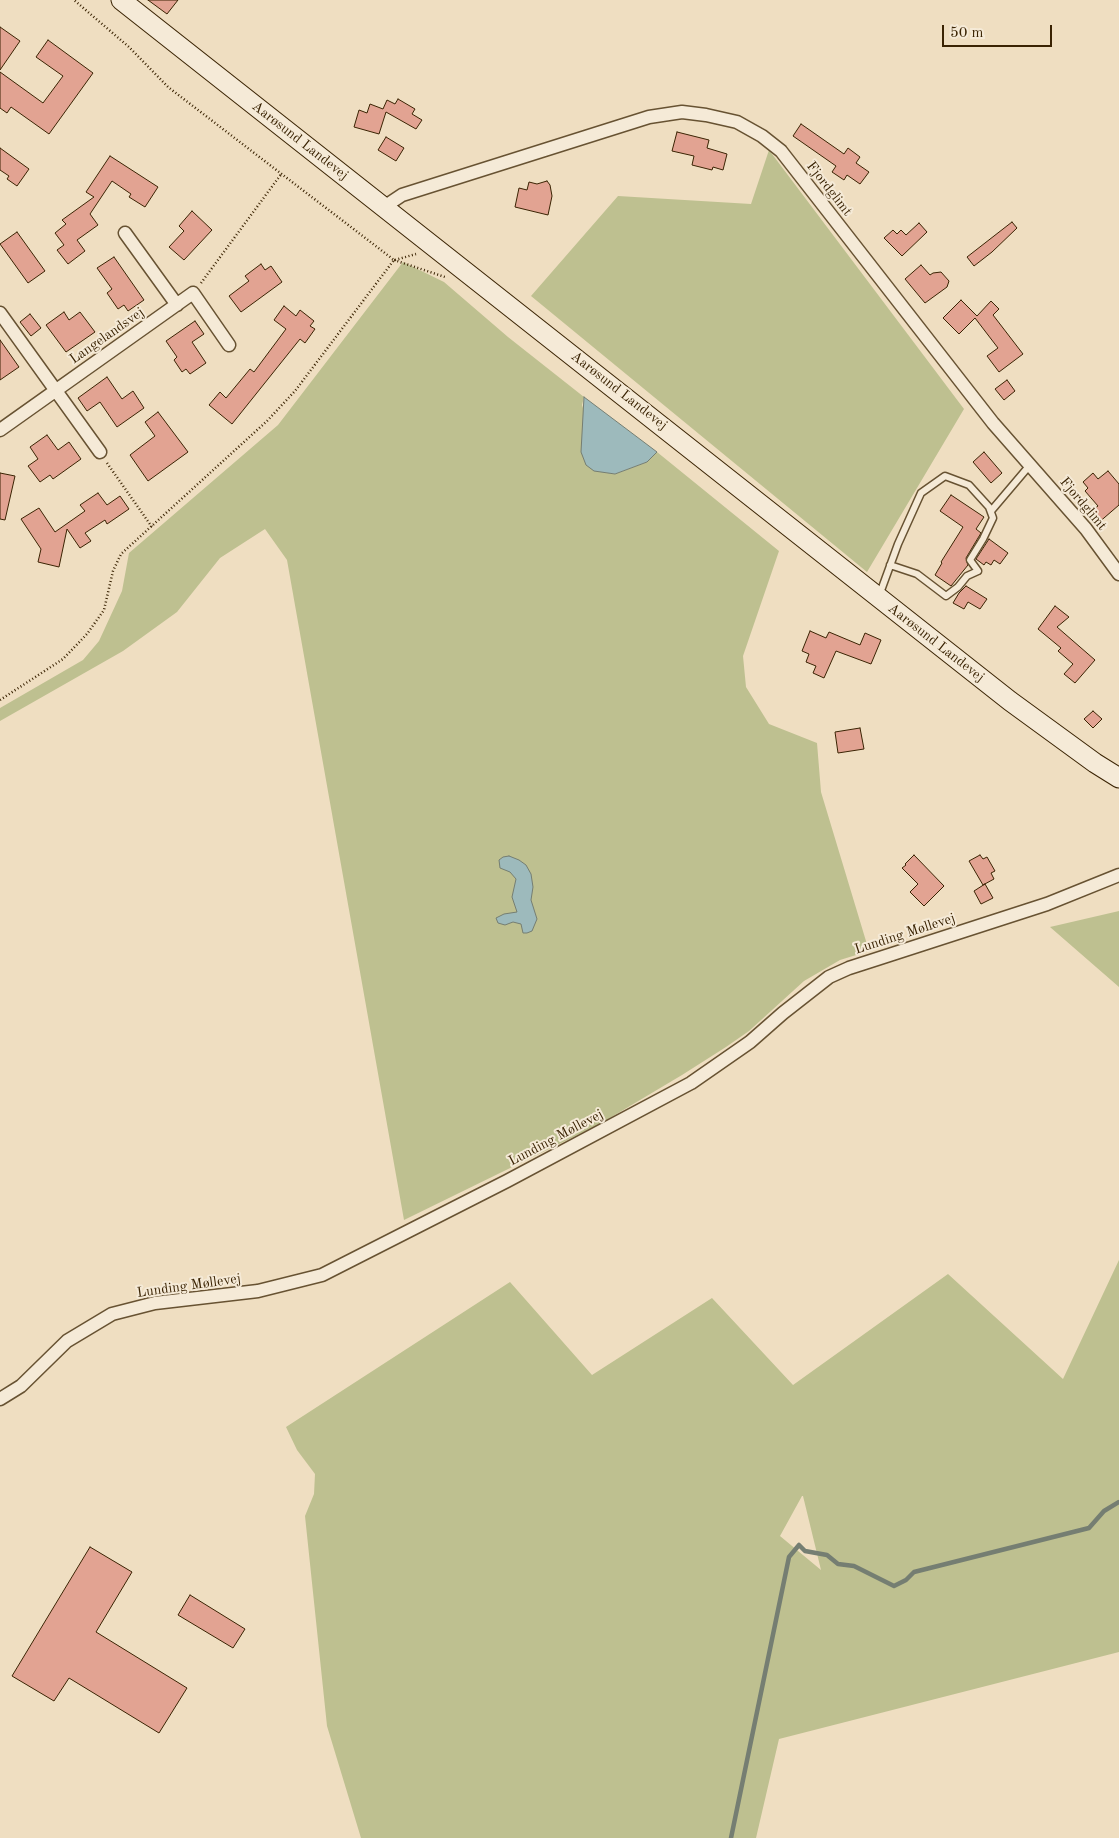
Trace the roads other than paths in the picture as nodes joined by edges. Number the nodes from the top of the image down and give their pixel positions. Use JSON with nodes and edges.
{"nodes":[{"id":1,"x":121,"y":0,"type":"edge"},
{"id":2,"x":384,"y":207,"type":"junction"},
{"id":3,"x":125,"y":233,"type":"dead end"},
{"id":4,"x":176,"y":305,"type":"junction"},
{"id":5,"x":0,"y":313,"type":"edge"},
{"id":6,"x":229,"y":345,"type":"dead end"},
{"id":7,"x":56,"y":391,"type":"junction"},
{"id":8,"x":0,"y":430,"type":"edge"},
{"id":9,"x":100,"y":452,"type":"road end"},
{"id":10,"x":1030,"y":465,"type":"junction"},
{"id":11,"x":991,"y":512,"type":"junction"},
{"id":12,"x":890,"y":565,"type":"junction"},
{"id":13,"x":1119,"y":574,"type":"edge"},
{"id":14,"x":878,"y":597,"type":"junction"},
{"id":15,"x":1119,"y":778,"type":"edge"},
{"id":16,"x":1119,"y":875,"type":"edge"},
{"id":17,"x":0,"y":1399,"type":"edge"}],
"edges":[{"from":1,"to":2,"type":"street","name":"Aarøsund Landevej"},
{"from":2,"to":10,"type":"street","name":"Fjordglimt"},
{"from":2,"to":14,"type":"street","name":"Aarøsund Landevej"},
{"from":3,"to":4,"type":"street"},
{"from":4,"to":6,"type":"street","name":"Langelandsvej"},
{"from":4,"to":7,"type":"street","name":"Langelandsvej"},
{"from":5,"to":7,"type":"street"},
{"from":7,"to":8,"type":"street","name":"Langelandsvej"},
{"from":7,"to":9,"type":"street"},
{"from":10,"to":11,"type":"lane"},
{"from":10,"to":13,"type":"street","name":"Fjordglimt"},
{"from":11,"to":12,"type":"lane"},
{"from":11,"to":12,"type":"lane"},
{"from":12,"to":14,"type":"lane"},
{"from":14,"to":15,"type":"street","name":"Aarøsund Landevej"},
{"from":16,"to":17,"type":"street","name":"Lunding Møllevej"}]}
